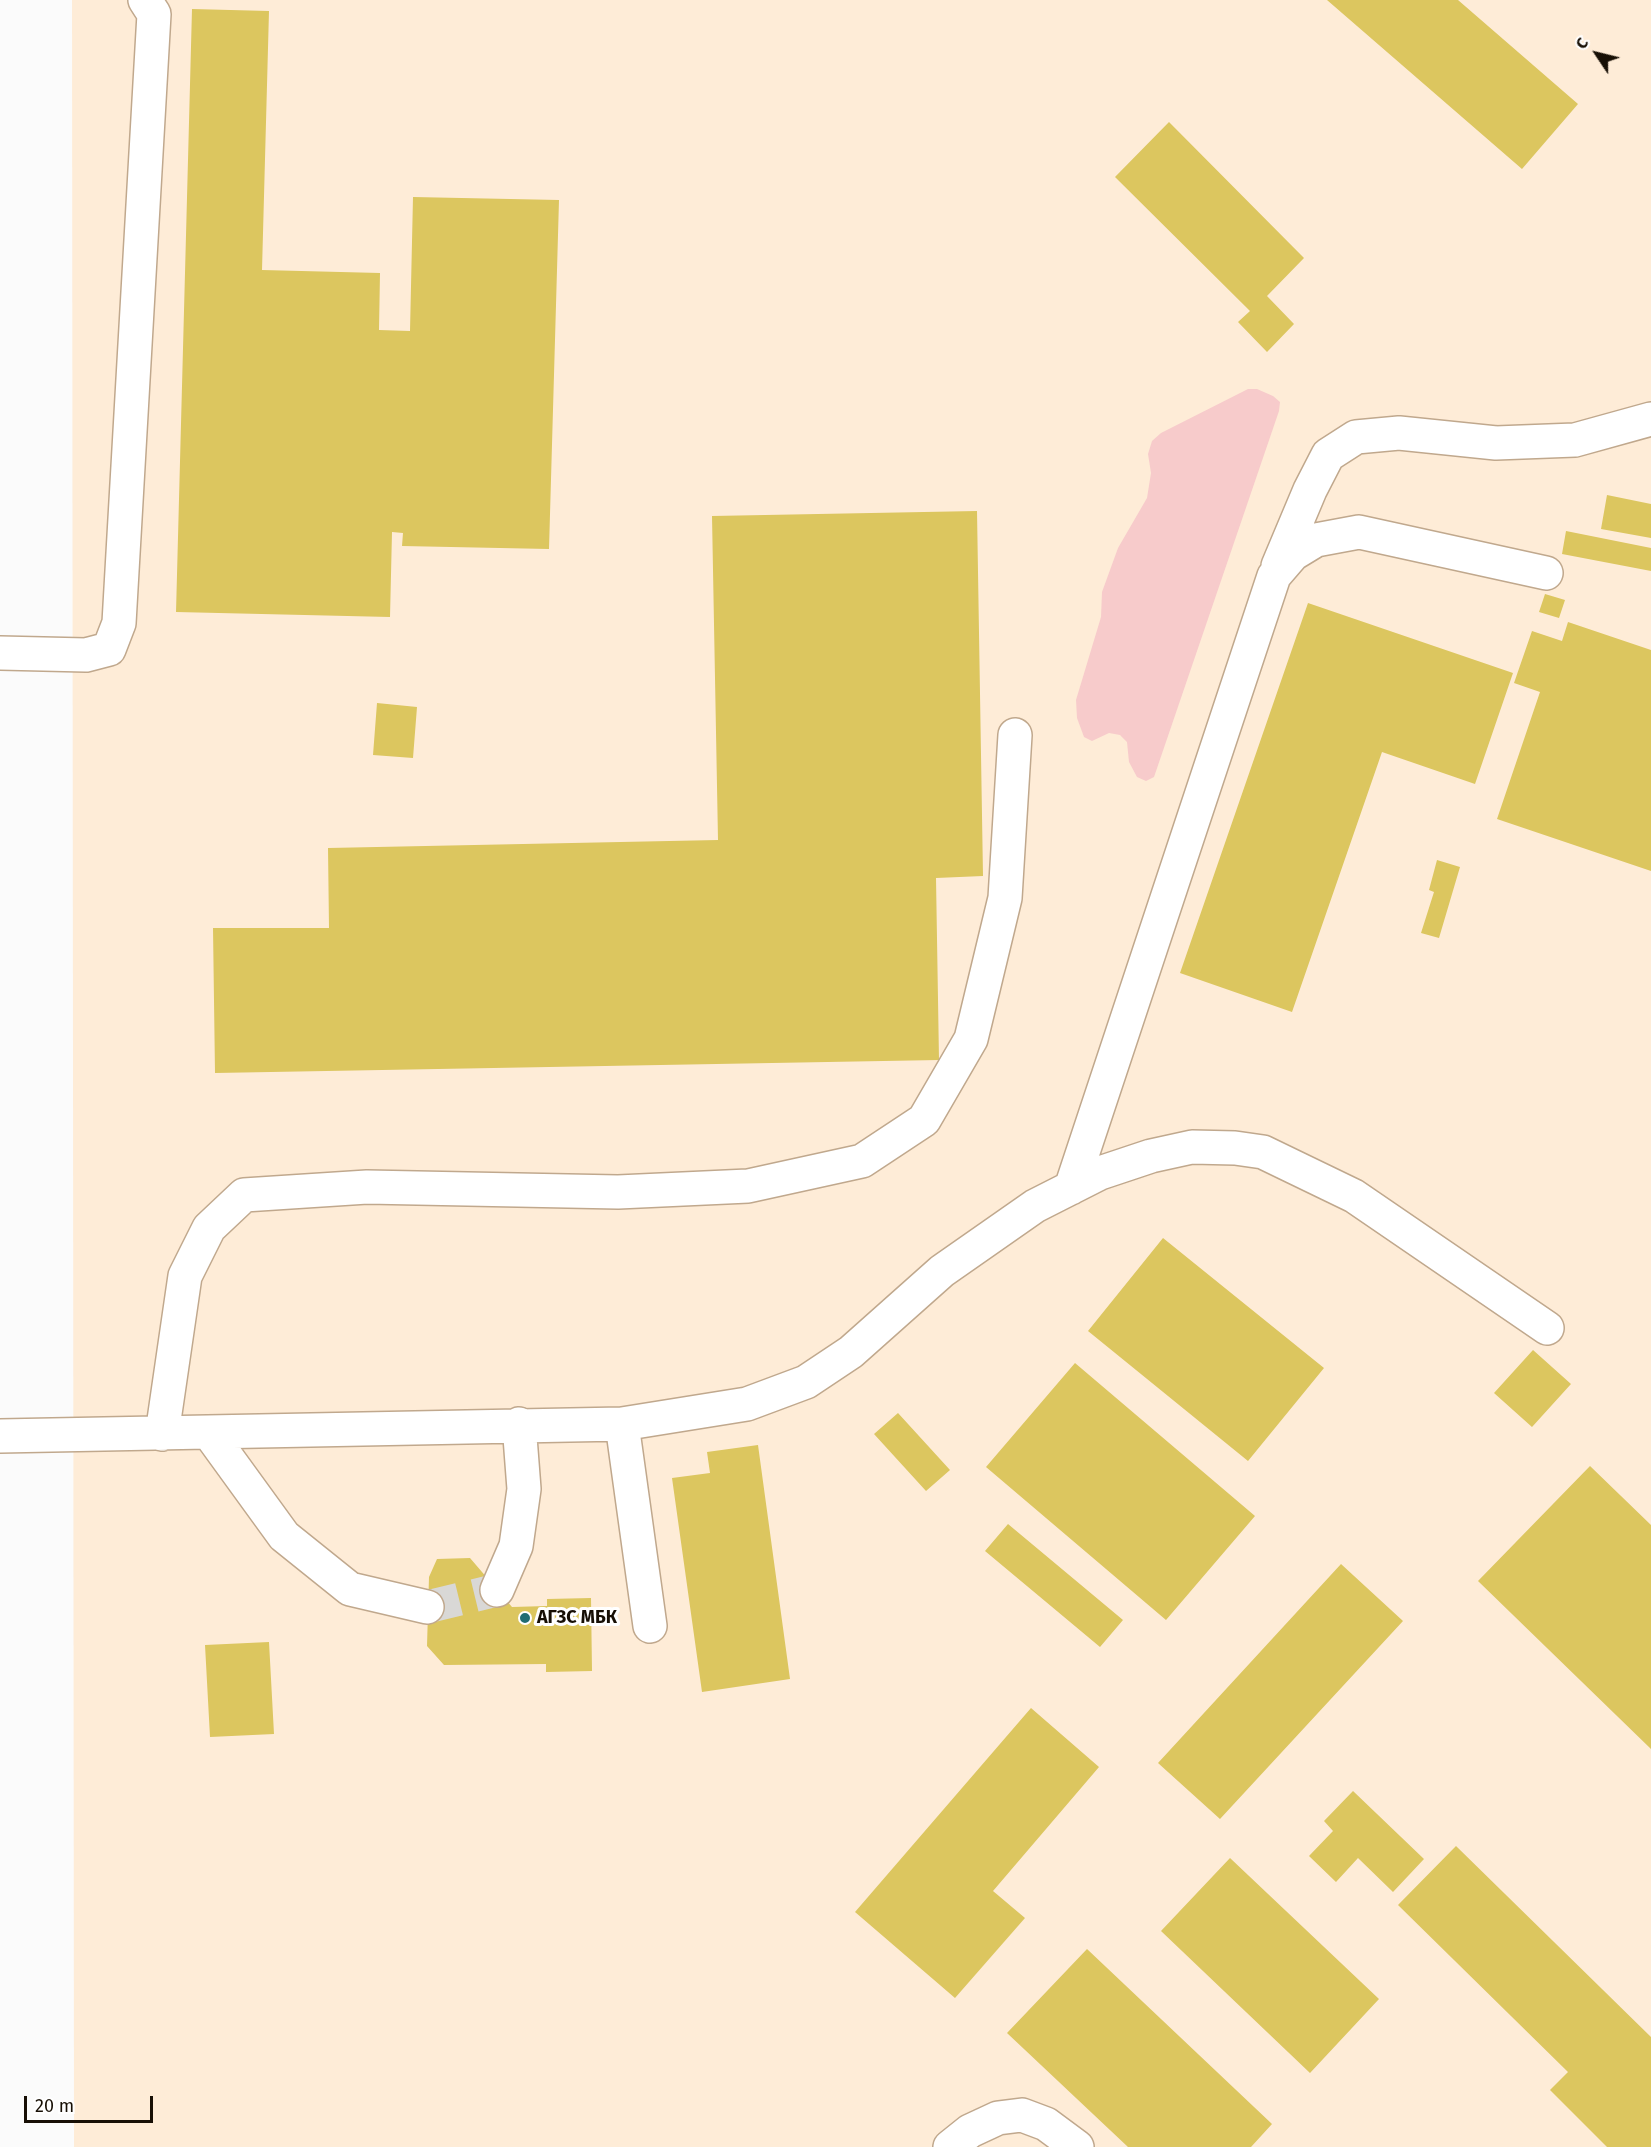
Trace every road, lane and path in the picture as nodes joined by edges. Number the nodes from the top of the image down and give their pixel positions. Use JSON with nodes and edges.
{"nodes":[{"id":1,"x":145,"y":0,"type":"edge"},
{"id":2,"x":1651,"y":419,"type":"edge"},
{"id":3,"x":1546,"y":573,"type":"dead end"},
{"id":4,"x":1274,"y":576,"type":"junction"},
{"id":5,"x":0,"y":653,"type":"edge"},
{"id":6,"x":1015,"y":735,"type":"dead end"},
{"id":7,"x":1071,"y":1188,"type":"junction"},
{"id":8,"x":1547,"y":1329,"type":"dead end"},
{"id":9,"x":519,"y":1424,"type":"junction"},
{"id":10,"x":622,"y":1424,"type":"junction"},
{"id":11,"x":162,"y":1434,"type":"junction"},
{"id":12,"x":210,"y":1434,"type":"junction"},
{"id":13,"x":0,"y":1436,"type":"edge"},
{"id":14,"x":497,"y":1590,"type":"dead end"},
{"id":15,"x":427,"y":1607,"type":"tunnel mouth"},
{"id":16,"x":650,"y":1626,"type":"dead end"},
{"id":17,"x":950,"y":2147,"type":"edge"},
{"id":18,"x":1077,"y":2147,"type":"edge"}],
"edges":[{"from":1,"to":5,"type":"lane"},
{"from":2,"to":4,"type":"lane"},
{"from":3,"to":4,"type":"lane"},
{"from":4,"to":7,"type":"lane"},
{"from":6,"to":11,"type":"lane"},
{"from":7,"to":8,"type":"lane"},
{"from":7,"to":10,"type":"lane"},
{"from":9,"to":10,"type":"lane"},
{"from":9,"to":12,"type":"lane"},
{"from":9,"to":14,"type":"lane"},
{"from":10,"to":16,"type":"lane"},
{"from":11,"to":12,"type":"lane"},
{"from":11,"to":13,"type":"lane"},
{"from":12,"to":15,"type":"lane"},
{"from":17,"to":18,"type":"lane"}]}
